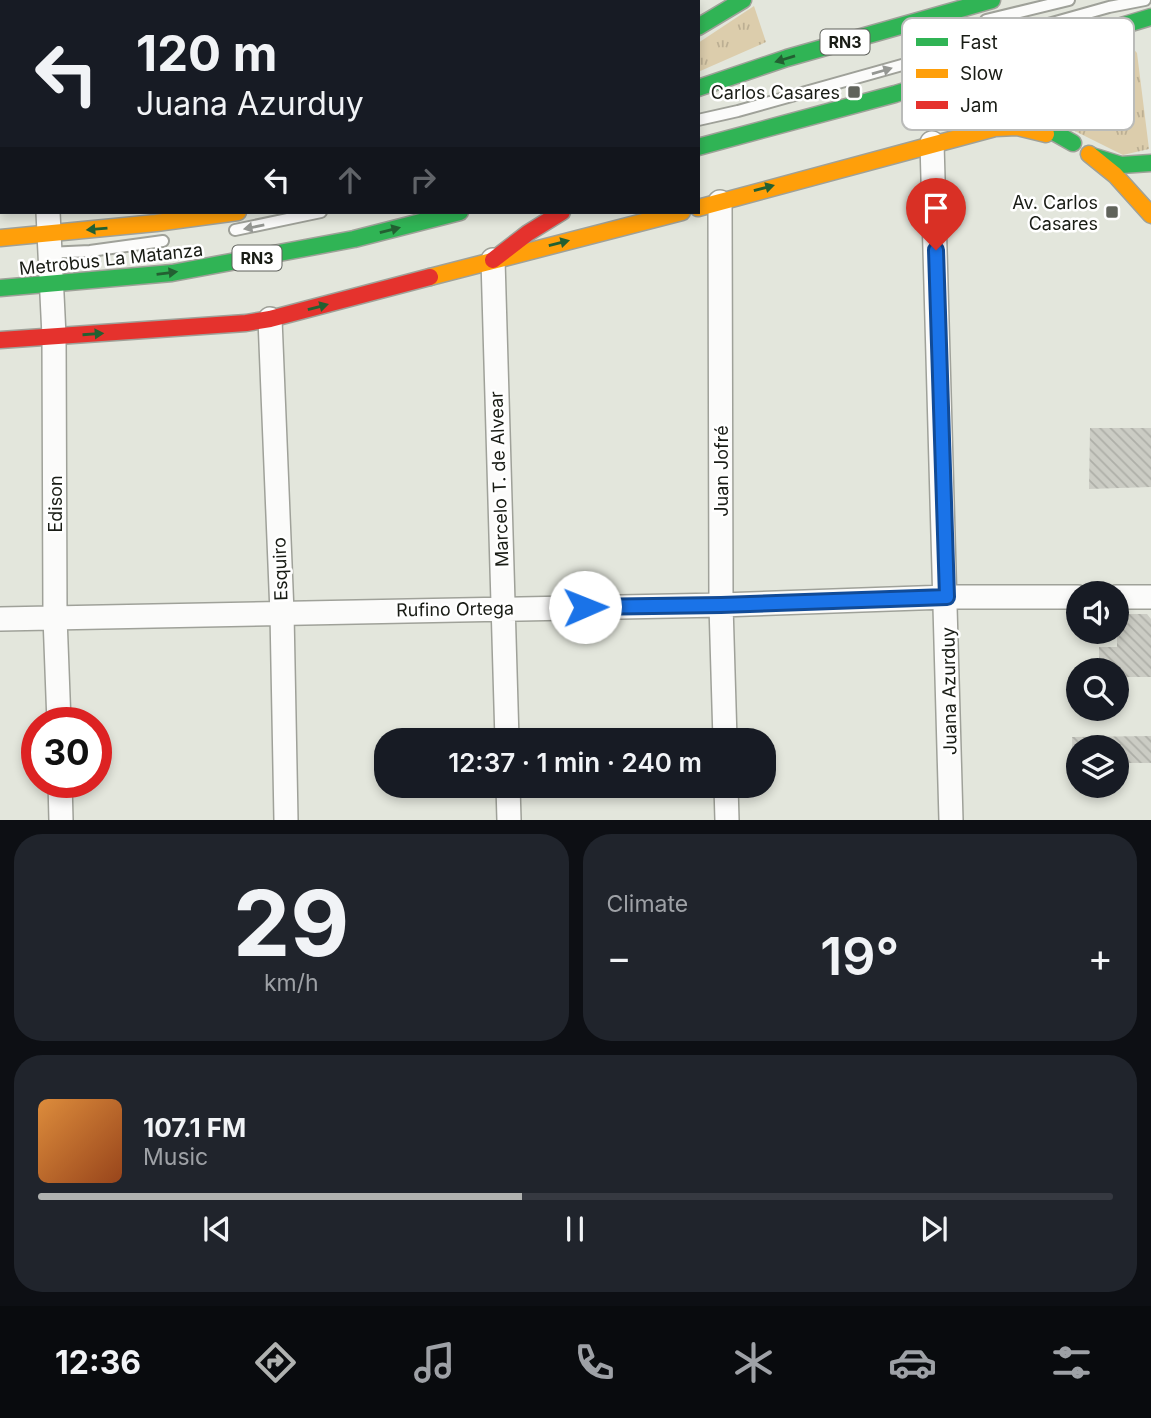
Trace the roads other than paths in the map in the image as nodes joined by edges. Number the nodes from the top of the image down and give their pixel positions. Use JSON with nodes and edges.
{"nodes":[{"id":1,"x":743,"y":0,"type":"edge"},
{"id":2,"x":992,"y":0,"type":"edge"},
{"id":3,"x":1069,"y":0,"type":"edge"},
{"id":4,"x":1147,"y":0,"type":"edge"},
{"id":5,"x":1151,"y":17,"type":"edge"},
{"id":6,"x":928,"y":18,"type":"edge"},
{"id":7,"x":995,"y":18,"type":"edge"},
{"id":8,"x":1070,"y":18,"type":"edge"},
{"id":9,"x":1134,"y":22,"type":"edge"},
{"id":10,"x":902,"y":25,"type":"edge"},
{"id":11,"x":700,"y":26,"type":"edge"},
{"id":12,"x":902,"y":65,"type":"edge"},
{"id":13,"x":750,"y":83,"type":"dead end"},
{"id":14,"x":700,"y":87,"type":"edge"},
{"id":15,"x":724,"y":91,"type":"dead end"},
{"id":16,"x":902,"y":92,"type":"edge"},
{"id":17,"x":902,"y":93,"type":"edge"},
{"id":18,"x":895,"y":94,"type":"junction"},
{"id":19,"x":700,"y":120,"type":"edge"},
{"id":20,"x":987,"y":130,"type":"edge"},
{"id":21,"x":1035,"y":130,"type":"edge"},
{"id":22,"x":1050,"y":130,"type":"edge"},
{"id":23,"x":932,"y":143,"type":"junction"},
{"id":24,"x":1073,"y":144,"type":"junction"},
{"id":25,"x":700,"y":146,"type":"edge"},
{"id":26,"x":1092,"y":156,"type":"junction"},
{"id":27,"x":1151,"y":163,"type":"edge"},
{"id":28,"x":709,"y":205,"type":"edge"},
{"id":29,"x":223,"y":214,"type":"edge"},
{"id":30,"x":311,"y":214,"type":"edge"},
{"id":31,"x":452,"y":214,"type":"edge"},
{"id":32,"x":559,"y":214,"type":"edge"},
{"id":33,"x":674,"y":214,"type":"edge"},
{"id":34,"x":1151,"y":215,"type":"edge"},
{"id":35,"x":225,"y":232,"type":"dead end"},
{"id":36,"x":0,"y":238,"type":"edge"},
{"id":37,"x":176,"y":240,"type":"dead end"},
{"id":38,"x":48,"y":255,"type":"edge"},
{"id":39,"x":492,"y":260,"type":"junction"},
{"id":40,"x":0,"y":286,"type":"edge"},
{"id":41,"x":270,"y":319,"type":"junction"},
{"id":42,"x":54,"y":337,"type":"junction"},
{"id":43,"x":0,"y":340,"type":"edge"},
{"id":44,"x":947,"y":597,"type":"junction"},
{"id":45,"x":1066,"y":597,"type":"edge"},
{"id":46,"x":1129,"y":597,"type":"edge"},
{"id":47,"x":1151,"y":597,"type":"edge"},
{"id":48,"x":721,"y":605,"type":"junction"},
{"id":49,"x":503,"y":608,"type":"junction"},
{"id":50,"x":282,"y":613,"type":"junction"},
{"id":51,"x":55,"y":617,"type":"junction"},
{"id":52,"x":0,"y":619,"type":"edge"},
{"id":53,"x":58,"y":707,"type":"edge"},
{"id":54,"x":507,"y":728,"type":"edge"},
{"id":55,"x":725,"y":728,"type":"edge"},
{"id":56,"x":60,"y":798,"type":"edge"},
{"id":57,"x":508,"y":798,"type":"edge"},
{"id":58,"x":726,"y":798,"type":"edge"},
{"id":59,"x":61,"y":820,"type":"edge"},
{"id":60,"x":286,"y":820,"type":"edge"},
{"id":61,"x":509,"y":820,"type":"edge"},
{"id":62,"x":727,"y":820,"type":"edge"},
{"id":63,"x":951,"y":820,"type":"edge"}],
"edges":[{"from":1,"to":11,"type":"main road"},
{"from":2,"to":6,"type":"main road","number":"RN3","one_way":true},
{"from":3,"to":7,"type":"lane"},
{"from":8,"to":4,"type":"lane","one_way":true},
{"from":5,"to":9,"type":"main road"},
{"from":10,"to":14,"type":"main road","number":"RN3","one_way":true},
{"from":19,"to":12,"type":"lane","one_way":true},
{"from":13,"to":15,"type":"lane"},
{"from":16,"to":18,"type":"main road"},
{"from":17,"to":18,"type":"main road"},
{"from":18,"to":25,"type":"main road"},
{"from":20,"to":23,"type":"main road"},
{"from":21,"to":24,"type":"main road"},
{"from":22,"to":24,"type":"main road"},
{"from":28,"to":23,"type":"main road","one_way":true},
{"from":23,"to":44,"type":"street","name":"Juana Azurduy"},
{"from":24,"to":26,"type":"main road"},
{"from":26,"to":27,"type":"main road"},
{"from":26,"to":34,"type":"main road"},
{"from":28,"to":48,"type":"street","name":"Juan Jofré"},
{"from":29,"to":38,"type":"main road","number":"RN3","one_way":true},
{"from":30,"to":35,"type":"lane","name":"Metrobus La Matanza","one_way":true},
{"from":38,"to":31,"type":"main road","number":"RN3","one_way":true},
{"from":32,"to":39,"type":"main road"},
{"from":39,"to":33,"type":"main road","one_way":true},
{"from":36,"to":38,"type":"main road","number":"RN3"},
{"from":37,"to":38,"type":"lane","name":"Metrobus La Matanza"},
{"from":38,"to":40,"type":"main road","number":"RN3"},
{"from":38,"to":42,"type":"street","name":"Edison"},
{"from":41,"to":39,"type":"main road","one_way":true},
{"from":39,"to":49,"type":"street","name":"Marcelo T. de Alvear"},
{"from":42,"to":41,"type":"main road","one_way":true},
{"from":41,"to":50,"type":"street","name":"Esquiro"},
{"from":42,"to":43,"type":"main road"},
{"from":42,"to":51,"type":"street","name":"Edison"},
{"from":44,"to":45,"type":"street","name":"Rufino Ortega"},
{"from":44,"to":48,"type":"street","name":"Rufino Ortega"},
{"from":44,"to":63,"type":"street","name":"Juana Azurduy"},
{"from":46,"to":47,"type":"street"},
{"from":48,"to":49,"type":"street","name":"Rufino Ortega"},
{"from":48,"to":55,"type":"street","name":"Juan Jofré"},
{"from":49,"to":50,"type":"street","name":"Rufino Ortega"},
{"from":49,"to":54,"type":"street","name":"Marcelo T. de Alvear"},
{"from":50,"to":51,"type":"street","name":"Rufino Ortega"},
{"from":50,"to":60,"type":"street","name":"Esquiro"},
{"from":51,"to":52,"type":"street","name":"Rufino Ortega"},
{"from":51,"to":53,"type":"street","name":"Edison"},
{"from":56,"to":59,"type":"street"},
{"from":57,"to":61,"type":"street"},
{"from":58,"to":62,"type":"street"}]}
